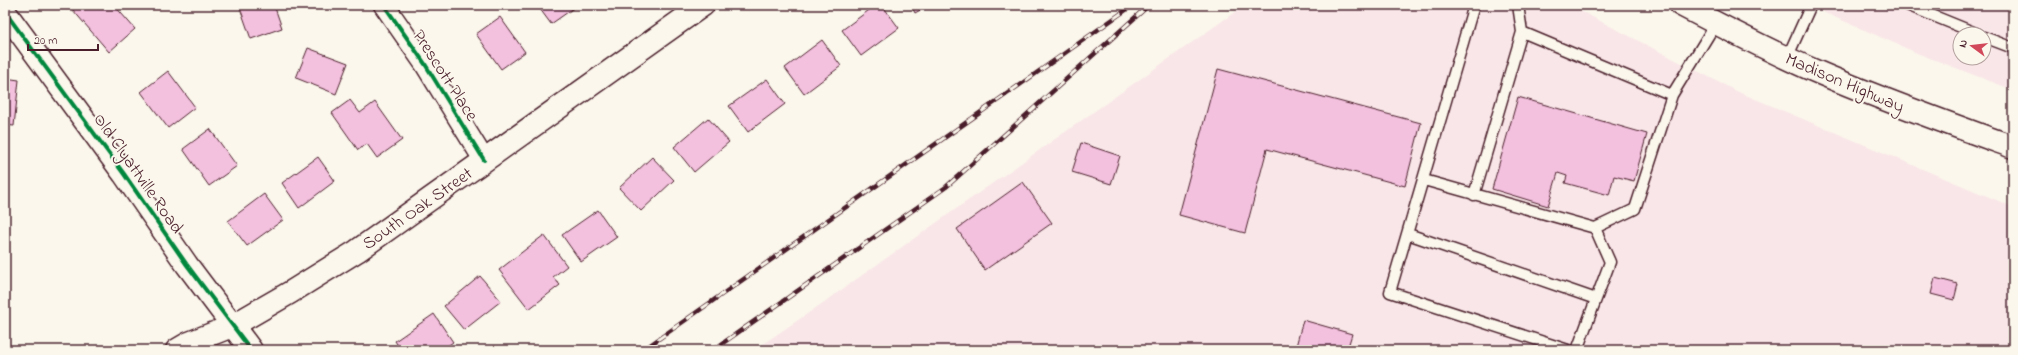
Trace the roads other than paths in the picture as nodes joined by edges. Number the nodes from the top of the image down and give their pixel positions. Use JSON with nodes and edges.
{"nodes":[{"id":1,"x":384,"y":5,"type":"edge"},
{"id":2,"x":703,"y":5,"type":"edge"},
{"id":3,"x":1474,"y":5,"type":"edge"},
{"id":4,"x":1518,"y":5,"type":"edge"},
{"id":5,"x":1681,"y":5,"type":"edge"},
{"id":6,"x":1811,"y":5,"type":"edge"},
{"id":7,"x":1907,"y":5,"type":"edge"},
{"id":8,"x":5,"y":12,"type":"edge"},
{"id":9,"x":1716,"y":23,"type":"junction"},
{"id":10,"x":1958,"y":26,"type":"edge"},
{"id":11,"x":1522,"y":32,"type":"junction"},
{"id":12,"x":1992,"y":39,"type":"edge"},
{"id":13,"x":2013,"y":48,"type":"edge"},
{"id":14,"x":1787,"y":58,"type":"junction"},
{"id":15,"x":1672,"y":95,"type":"junction"},
{"id":16,"x":2013,"y":147,"type":"edge"},
{"id":17,"x":484,"y":160,"type":"junction"},
{"id":18,"x":1424,"y":180,"type":"junction"},
{"id":19,"x":1474,"y":195,"type":"junction"},
{"id":20,"x":1595,"y":228,"type":"junction"},
{"id":21,"x":1408,"y":234,"type":"junction"},
{"id":22,"x":1596,"y":300,"type":"junction"},
{"id":23,"x":232,"y":326,"type":"junction"},
{"id":24,"x":177,"y":350,"type":"edge"},
{"id":25,"x":251,"y":350,"type":"edge"},
{"id":26,"x":1568,"y":350,"type":"edge"},
{"id":27,"x":1577,"y":350,"type":"edge"}],
"edges":[{"from":1,"to":17,"type":"street","name":"Prescott Place"},
{"from":2,"to":17,"type":"main road","name":"South Oak Street"},
{"from":3,"to":18,"type":"lane"},
{"from":4,"to":11,"type":"lane"},
{"from":5,"to":9,"type":"main road","name":"Madison Highway"},
{"from":6,"to":14,"type":"lane"},
{"from":7,"to":10,"type":"lane"},
{"from":8,"to":23,"type":"main road","name":"Old Clyattville Road"},
{"from":9,"to":14,"type":"main road","name":"Madison Highway"},
{"from":9,"to":15,"type":"lane"},
{"from":11,"to":15,"type":"lane"},
{"from":11,"to":19,"type":"lane"},
{"from":12,"to":13,"type":"lane"},
{"from":14,"to":16,"type":"main road","name":"Madison Highway"},
{"from":15,"to":20,"type":"lane"},
{"from":17,"to":23,"type":"main road","name":"South Oak Street"},
{"from":18,"to":19,"type":"lane"},
{"from":18,"to":21,"type":"lane"},
{"from":19,"to":20,"type":"lane"},
{"from":20,"to":22,"type":"lane"},
{"from":21,"to":22,"type":"lane"},
{"from":21,"to":26,"type":"lane"},
{"from":22,"to":27,"type":"lane"},
{"from":23,"to":24,"type":"main road","name":"South Oak Street"},
{"from":23,"to":25,"type":"main road","name":"Old Clyattville Road"}]}
